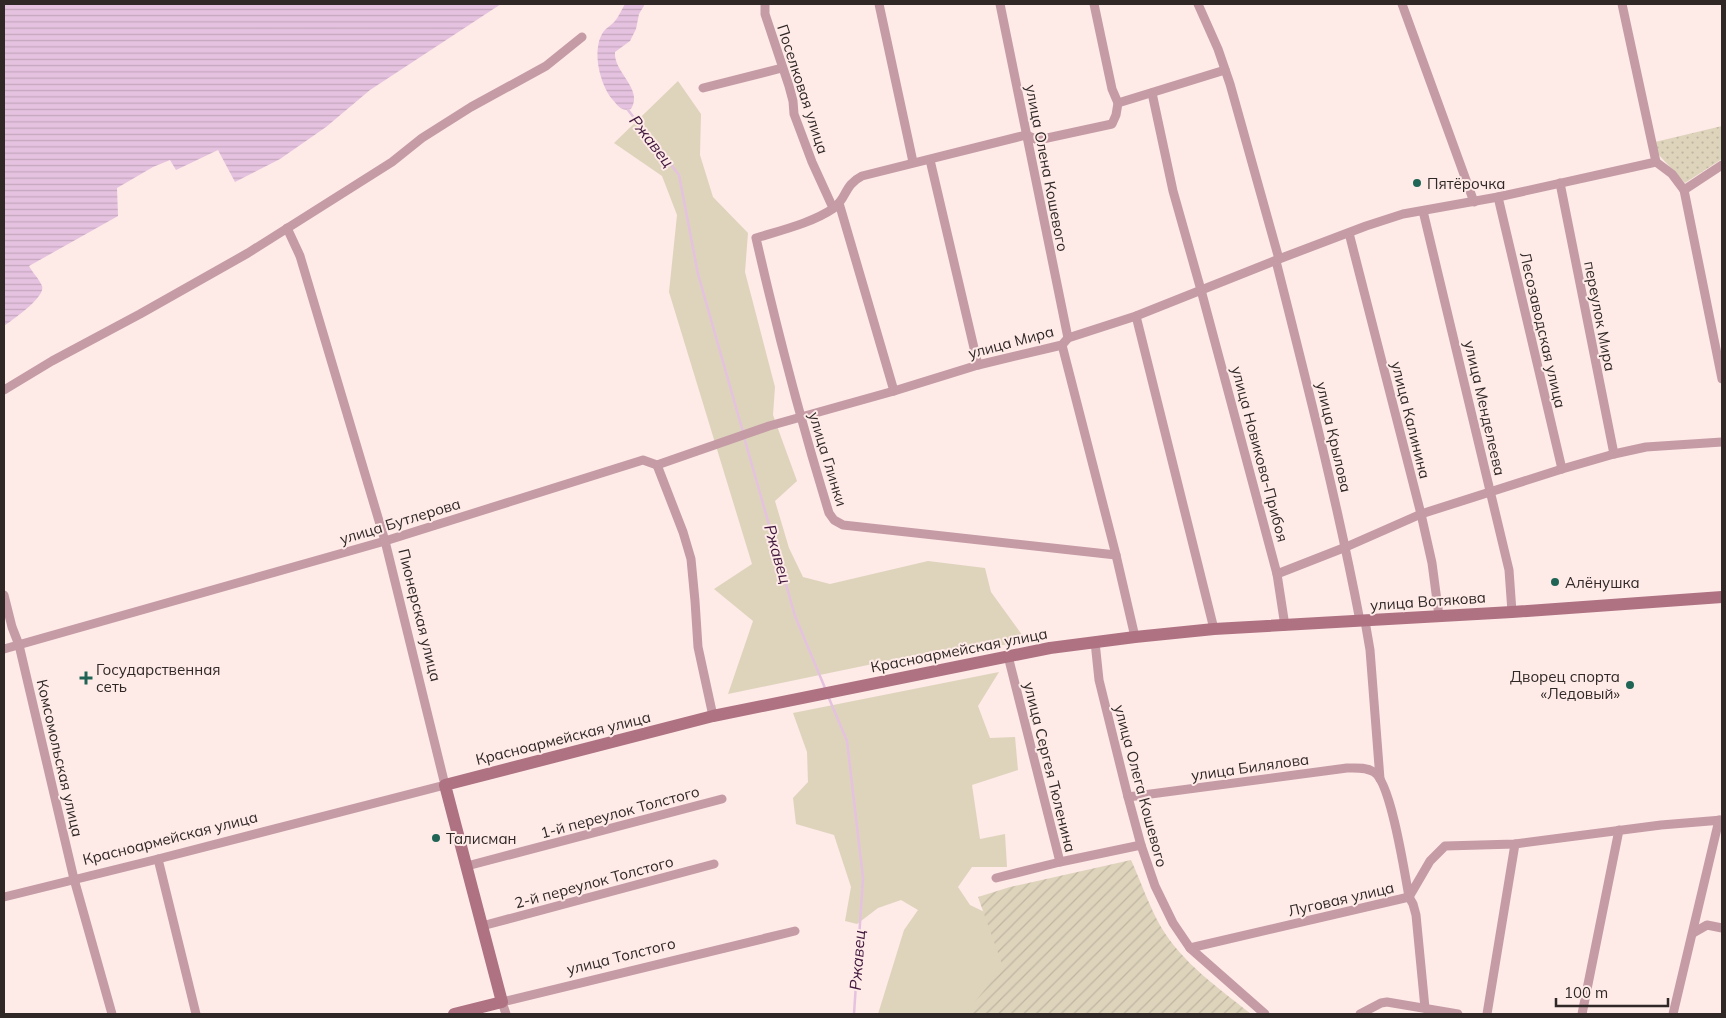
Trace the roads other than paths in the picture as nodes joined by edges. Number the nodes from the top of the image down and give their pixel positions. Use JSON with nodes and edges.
{"nodes":[{"id":1,"x":765,"y":4,"type":"edge"},
{"id":2,"x":878,"y":4,"type":"edge"},
{"id":3,"x":1000,"y":4,"type":"edge"},
{"id":4,"x":1094,"y":4,"type":"edge"},
{"id":5,"x":1198,"y":4,"type":"edge"},
{"id":6,"x":1402,"y":4,"type":"edge"},
{"id":7,"x":1622,"y":4,"type":"edge"},
{"id":8,"x":582,"y":37,"type":"dead end"},
{"id":9,"x":782,"y":68,"type":"junction"},
{"id":10,"x":1225,"y":70,"type":"junction"},
{"id":11,"x":703,"y":88,"type":"dead end"},
{"id":12,"x":1152,"y":93,"type":"junction"},
{"id":13,"x":1118,"y":103,"type":"junction"},
{"id":14,"x":1026,"y":135,"type":"junction"},
{"id":15,"x":930,"y":160,"type":"junction"},
{"id":16,"x":913,"y":162,"type":"junction"},
{"id":17,"x":1656,"y":162,"type":"junction"},
{"id":18,"x":1722,"y":165,"type":"edge"},
{"id":19,"x":1560,"y":183,"type":"junction"},
{"id":20,"x":1684,"y":190,"type":"junction"},
{"id":21,"x":1498,"y":197,"type":"junction"},
{"id":22,"x":1474,"y":202,"type":"junction"},
{"id":23,"x":836,"y":205,"type":"junction"},
{"id":24,"x":1423,"y":210,"type":"junction"},
{"id":25,"x":287,"y":228,"type":"junction"},
{"id":26,"x":1349,"y":233,"type":"junction"},
{"id":27,"x":1277,"y":260,"type":"junction"},
{"id":28,"x":1201,"y":290,"type":"junction"},
{"id":29,"x":1136,"y":316,"type":"junction"},
{"id":30,"x":1065,"y":341,"type":"junction"},
{"id":31,"x":978,"y":365,"type":"junction"},
{"id":32,"x":1722,"y":378,"type":"edge"},
{"id":33,"x":4,"y":390,"type":"edge"},
{"id":34,"x":894,"y":391,"type":"junction"},
{"id":35,"x":801,"y":417,"type":"junction"},
{"id":36,"x":1722,"y":442,"type":"edge"},
{"id":37,"x":1614,"y":454,"type":"junction"},
{"id":38,"x":656,"y":465,"type":"junction"},
{"id":39,"x":1562,"y":469,"type":"junction"},
{"id":40,"x":1491,"y":492,"type":"junction"},
{"id":41,"x":1421,"y":514,"type":"junction"},
{"id":42,"x":385,"y":541,"type":"junction"},
{"id":43,"x":1346,"y":547,"type":"junction"},
{"id":44,"x":1116,"y":555,"type":"junction"},
{"id":45,"x":1277,"y":574,"type":"junction"},
{"id":46,"x":4,"y":594,"type":"edge"},
{"id":47,"x":1722,"y":597,"type":"edge"},
{"id":48,"x":1512,"y":612,"type":"junction"},
{"id":49,"x":1439,"y":616,"type":"junction"},
{"id":50,"x":1363,"y":621,"type":"junction"},
{"id":51,"x":1285,"y":626,"type":"junction"},
{"id":52,"x":1214,"y":629,"type":"junction"},
{"id":53,"x":1135,"y":637,"type":"junction"},
{"id":54,"x":1095,"y":642,"type":"junction"},
{"id":55,"x":18,"y":645,"type":"junction"},
{"id":56,"x":4,"y":650,"type":"edge"},
{"id":57,"x":1008,"y":656,"type":"junction"},
{"id":58,"x":713,"y":716,"type":"junction"},
{"id":59,"x":1377,"y":776,"type":"junction"},
{"id":60,"x":445,"y":785,"type":"junction"},
{"id":61,"x":1128,"y":797,"type":"junction"},
{"id":62,"x":722,"y":799,"type":"dead end"},
{"id":63,"x":1721,"y":820,"type":"edge"},
{"id":64,"x":1619,"y":830,"type":"junction"},
{"id":65,"x":1515,"y":844,"type":"junction"},
{"id":66,"x":1141,"y":845,"type":"junction"},
{"id":67,"x":158,"y":859,"type":"junction"},
{"id":68,"x":1060,"y":862,"type":"junction"},
{"id":69,"x":714,"y":864,"type":"dead end"},
{"id":70,"x":467,"y":866,"type":"junction"},
{"id":71,"x":996,"y":878,"type":"dead end"},
{"id":72,"x":74,"y":879,"type":"junction"},
{"id":73,"x":4,"y":897,"type":"edge"},
{"id":74,"x":1409,"y":897,"type":"junction"},
{"id":75,"x":482,"y":926,"type":"junction"},
{"id":76,"x":1722,"y":928,"type":"edge"},
{"id":77,"x":795,"y":931,"type":"dead end"},
{"id":78,"x":1693,"y":933,"type":"junction"},
{"id":79,"x":1190,"y":948,"type":"junction"},
{"id":80,"x":504,"y":1008,"type":"edge"},
{"id":81,"x":1425,"y":1008,"type":"junction"},
{"id":82,"x":112,"y":1014,"type":"edge"},
{"id":83,"x":196,"y":1014,"type":"edge"},
{"id":84,"x":454,"y":1014,"type":"edge"},
{"id":85,"x":1265,"y":1014,"type":"edge"},
{"id":86,"x":1360,"y":1014,"type":"edge"},
{"id":87,"x":1458,"y":1014,"type":"edge"},
{"id":88,"x":1487,"y":1014,"type":"edge"},
{"id":89,"x":1582,"y":1014,"type":"edge"},
{"id":90,"x":1673,"y":1014,"type":"edge"}],
"edges":[{"from":1,"to":9,"type":"street","name":"Поселковая улица"},
{"from":2,"to":16,"type":"street"},
{"from":3,"to":14,"type":"street","name":"улица Олена Кошевого"},
{"from":4,"to":13,"type":"street"},
{"from":5,"to":10,"type":"street"},
{"from":6,"to":22,"type":"street"},
{"from":7,"to":17,"type":"street"},
{"from":8,"to":25,"type":"street"},
{"from":9,"to":11,"type":"street"},
{"from":9,"to":23,"type":"street","name":"Поселковая улица"},
{"from":10,"to":12,"type":"street"},
{"from":10,"to":27,"type":"street"},
{"from":12,"to":13,"type":"street"},
{"from":12,"to":28,"type":"street","name":"улица Новикова-Прибоя"},
{"from":13,"to":14,"type":"street"},
{"from":14,"to":15,"type":"street"},
{"from":14,"to":30,"type":"street","name":"улица Олена Кошевого"},
{"from":15,"to":16,"type":"street"},
{"from":15,"to":31,"type":"street"},
{"from":16,"to":23,"type":"street"},
{"from":17,"to":19,"type":"street","name":"улица Мира"},
{"from":17,"to":20,"type":"street"},
{"from":18,"to":20,"type":"street"},
{"from":19,"to":21,"type":"street","name":"улица Мира"},
{"from":19,"to":37,"type":"street","name":"переулок Мира"},
{"from":20,"to":32,"type":"street"},
{"from":21,"to":22,"type":"street","name":"улица Мира"},
{"from":21,"to":39,"type":"street","name":"Лесозаводская улица"},
{"from":22,"to":24,"type":"street","name":"улица Мира"},
{"from":23,"to":34,"type":"street","name":"Поселковая улица"},
{"from":23,"to":35,"type":"street","name":"улица Глинки"},
{"from":24,"to":26,"type":"street","name":"улица Мира"},
{"from":24,"to":40,"type":"street","name":"улица Менделеева"},
{"from":25,"to":33,"type":"street"},
{"from":25,"to":42,"type":"street","name":"Пионерская улица"},
{"from":26,"to":27,"type":"street","name":"улица Мира"},
{"from":26,"to":41,"type":"street","name":"улица Калинина"},
{"from":27,"to":28,"type":"street","name":"улица Мира"},
{"from":27,"to":43,"type":"street","name":"улица Крылова"},
{"from":28,"to":29,"type":"street","name":"улица Мира"},
{"from":28,"to":45,"type":"street","name":"улица Новикова-Прибоя"},
{"from":29,"to":30,"type":"street","name":"улица Мира"},
{"from":29,"to":52,"type":"street"},
{"from":30,"to":31,"type":"street","name":"улица Мира"},
{"from":30,"to":44,"type":"street"},
{"from":31,"to":34,"type":"street","name":"улица Мира"},
{"from":34,"to":35,"type":"street","name":"улица Мира"},
{"from":35,"to":38,"type":"street","name":"улица Бутлерова"},
{"from":35,"to":44,"type":"street","name":"улица Глинки"},
{"from":36,"to":37,"type":"street"},
{"from":37,"to":39,"type":"street"},
{"from":38,"to":42,"type":"street","name":"улица Бутлерова"},
{"from":38,"to":58,"type":"street"},
{"from":39,"to":40,"type":"street"},
{"from":40,"to":41,"type":"street"},
{"from":40,"to":48,"type":"street","name":"улица Менделеева"},
{"from":41,"to":43,"type":"street"},
{"from":41,"to":49,"type":"street","name":"улица Калинина"},
{"from":42,"to":55,"type":"street","name":"улица Бутлерова"},
{"from":42,"to":60,"type":"street","name":"Пионерская улица"},
{"from":43,"to":45,"type":"street"},
{"from":43,"to":50,"type":"street","name":"улица Крылова"},
{"from":44,"to":53,"type":"street"},
{"from":45,"to":51,"type":"street","name":"улица Новикова-Прибоя"},
{"from":46,"to":55,"type":"street","name":"Комсомольская улица"},
{"from":47,"to":48,"type":"street","name":"улица Вотякова"},
{"from":48,"to":49,"type":"street","name":"улица Вотякова"},
{"from":49,"to":50,"type":"street","name":"улица Вотякова"},
{"from":50,"to":51,"type":"street","name":"улица Вотякова"},
{"from":50,"to":59,"type":"street","name":"улица Крылова"},
{"from":51,"to":52,"type":"street","name":"улица Вотякова"},
{"from":52,"to":53,"type":"street","name":"улица Вотякова"},
{"from":53,"to":54,"type":"street","name":"Красноармейская улица"},
{"from":54,"to":57,"type":"street","name":"Красноармейская улица"},
{"from":54,"to":61,"type":"street","name":"улица Олега Кошевого"},
{"from":55,"to":56,"type":"street","name":"улица Бутлерова"},
{"from":55,"to":72,"type":"street","name":"Комсомольская улица"},
{"from":57,"to":58,"type":"street","name":"Красноармейская улица"},
{"from":57,"to":68,"type":"street","name":"улица Сергея Тюленина"},
{"from":58,"to":60,"type":"street","name":"Красноармейская улица"},
{"from":59,"to":61,"type":"street","name":"улица Билялова"},
{"from":59,"to":74,"type":"street","name":"улица Крылова"},
{"from":60,"to":67,"type":"street","name":"Красноармейская улица"},
{"from":60,"to":70,"type":"street","name":"Пионерская улица"},
{"from":61,"to":66,"type":"street","name":"улица Олега Кошевого"},
{"from":62,"to":70,"type":"street","name":"1-й переулок Толстого"},
{"from":63,"to":64,"type":"street"},
{"from":63,"to":78,"type":"street"},
{"from":64,"to":65,"type":"street"},
{"from":64,"to":89,"type":"street"},
{"from":65,"to":74,"type":"street"},
{"from":65,"to":88,"type":"street"},
{"from":66,"to":68,"type":"street","name":"улица Сергея Тюленина"},
{"from":66,"to":79,"type":"street","name":"улица Олега Кошевого"},
{"from":67,"to":72,"type":"street","name":"Красноармейская улица"},
{"from":67,"to":83,"type":"street"},
{"from":68,"to":71,"type":"street"},
{"from":69,"to":75,"type":"street","name":"2-й переулок Толстого"},
{"from":70,"to":75,"type":"street","name":"Пионерская улица"},
{"from":72,"to":73,"type":"street","name":"Красноармейская улица"},
{"from":72,"to":82,"type":"street","name":"Комсомольская улица"},
{"from":74,"to":79,"type":"street","name":"Луговая улица"},
{"from":74,"to":81,"type":"street","name":"Луговая улица"},
{"from":75,"to":80,"type":"street","name":"Пионерская улица"},
{"from":76,"to":78,"type":"street"},
{"from":77,"to":80,"type":"street","name":"улица Толстого"},
{"from":78,"to":90,"type":"street"},
{"from":79,"to":85,"type":"street","name":"улица Олега Кошевого"},
{"from":80,"to":84,"type":"street","name":"улица Толстого"},
{"from":81,"to":86,"type":"street"},
{"from":81,"to":87,"type":"street"}]}
